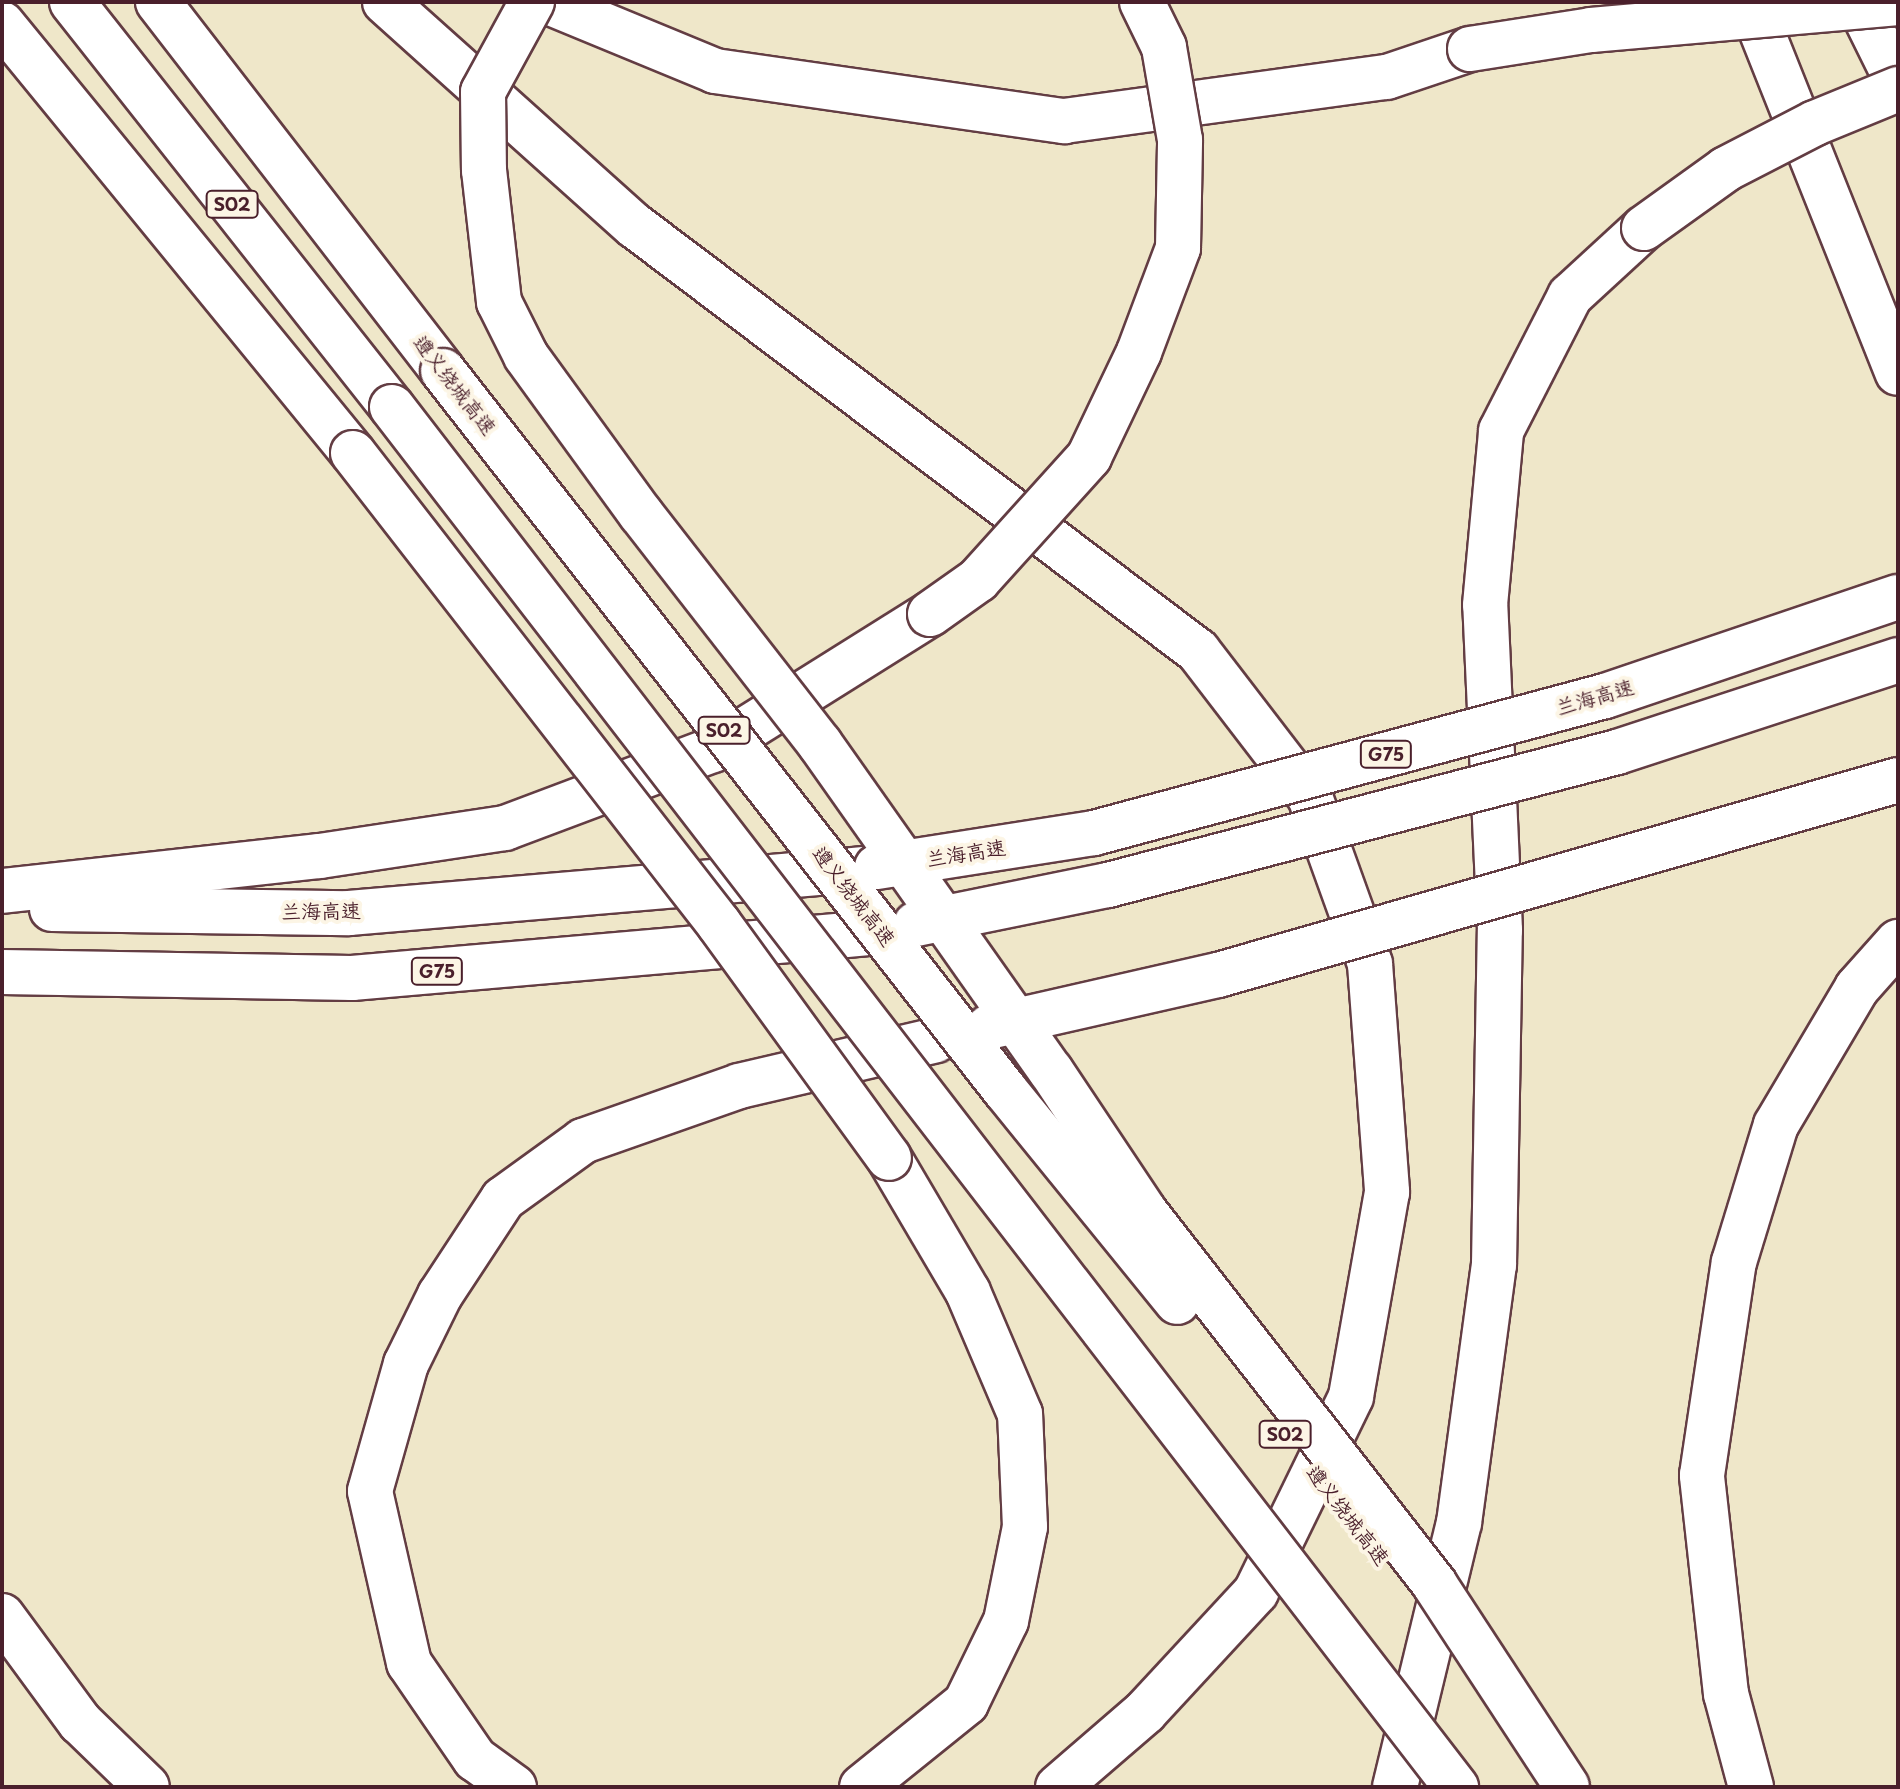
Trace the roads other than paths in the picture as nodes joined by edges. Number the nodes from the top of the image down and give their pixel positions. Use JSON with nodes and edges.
{"nodes":[{"id":1,"x":72,"y":2,"type":"edge"},
{"id":2,"x":158,"y":2,"type":"edge"},
{"id":3,"x":385,"y":2,"type":"edge"},
{"id":4,"x":532,"y":2,"type":"edge"},
{"id":5,"x":548,"y":2,"type":"edge"},
{"id":6,"x":1142,"y":2,"type":"edge"},
{"id":7,"x":1750,"y":2,"type":"edge"},
{"id":8,"x":1858,"y":2,"type":"edge"},
{"id":9,"x":1898,"y":3,"type":"edge"},
{"id":10,"x":2,"y":24,"type":"edge"},
{"id":11,"x":1898,"y":86,"type":"edge"},
{"id":12,"x":1898,"y":373,"type":"edge"},
{"id":13,"x":1898,"y":597,"type":"edge"},
{"id":14,"x":1898,"y":660,"type":"edge"},
{"id":15,"x":1898,"y":780,"type":"edge"},
{"id":16,"x":2,"y":891,"type":"edge"},
{"id":17,"x":2,"y":909,"type":"edge"},
{"id":18,"x":1898,"y":942,"type":"edge"},
{"id":19,"x":2,"y":972,"type":"edge"},
{"id":20,"x":2,"y":1616,"type":"edge"},
{"id":21,"x":80,"y":1722,"type":"junction"},
{"id":22,"x":147,"y":1787,"type":"edge"},
{"id":23,"x":174,"y":1787,"type":"edge"},
{"id":24,"x":514,"y":1787,"type":"edge"},
{"id":25,"x":862,"y":1787,"type":"edge"},
{"id":26,"x":1058,"y":1787,"type":"edge"},
{"id":27,"x":1395,"y":1787,"type":"edge"},
{"id":28,"x":1456,"y":1787,"type":"edge"},
{"id":29,"x":1553,"y":1787,"type":"edge"},
{"id":30,"x":1567,"y":1787,"type":"edge"},
{"id":31,"x":1751,"y":1787,"type":"edge"}],
"edges":[{"from":1,"to":28,"type":"main road","number":"S02","bridge":true},
{"from":2,"to":29,"type":"main road","name":"遵义绕城高速","number":"S02","bridge":true},
{"from":3,"to":26,"type":"main road"},
{"from":4,"to":30,"type":"main road","bridge":true},
{"from":5,"to":9,"type":"main road","bridge":true},
{"from":6,"to":16,"type":"main road","bridge":true},
{"from":7,"to":12,"type":"main road","bridge":true},
{"from":8,"to":11,"type":"main road"},
{"from":10,"to":25,"type":"main road","bridge":true},
{"from":11,"to":27,"type":"main road","bridge":true},
{"from":13,"to":17,"type":"main road","name":"兰海高速","number":"G75","bridge":true},
{"from":14,"to":19,"type":"main road","number":"G75","bridge":true},
{"from":15,"to":24,"type":"main road","bridge":true},
{"from":18,"to":31,"type":"main road"},
{"from":20,"to":21,"type":"main road"},
{"from":21,"to":22,"type":"main road"},
{"from":21,"to":23,"type":"main road"}]}
